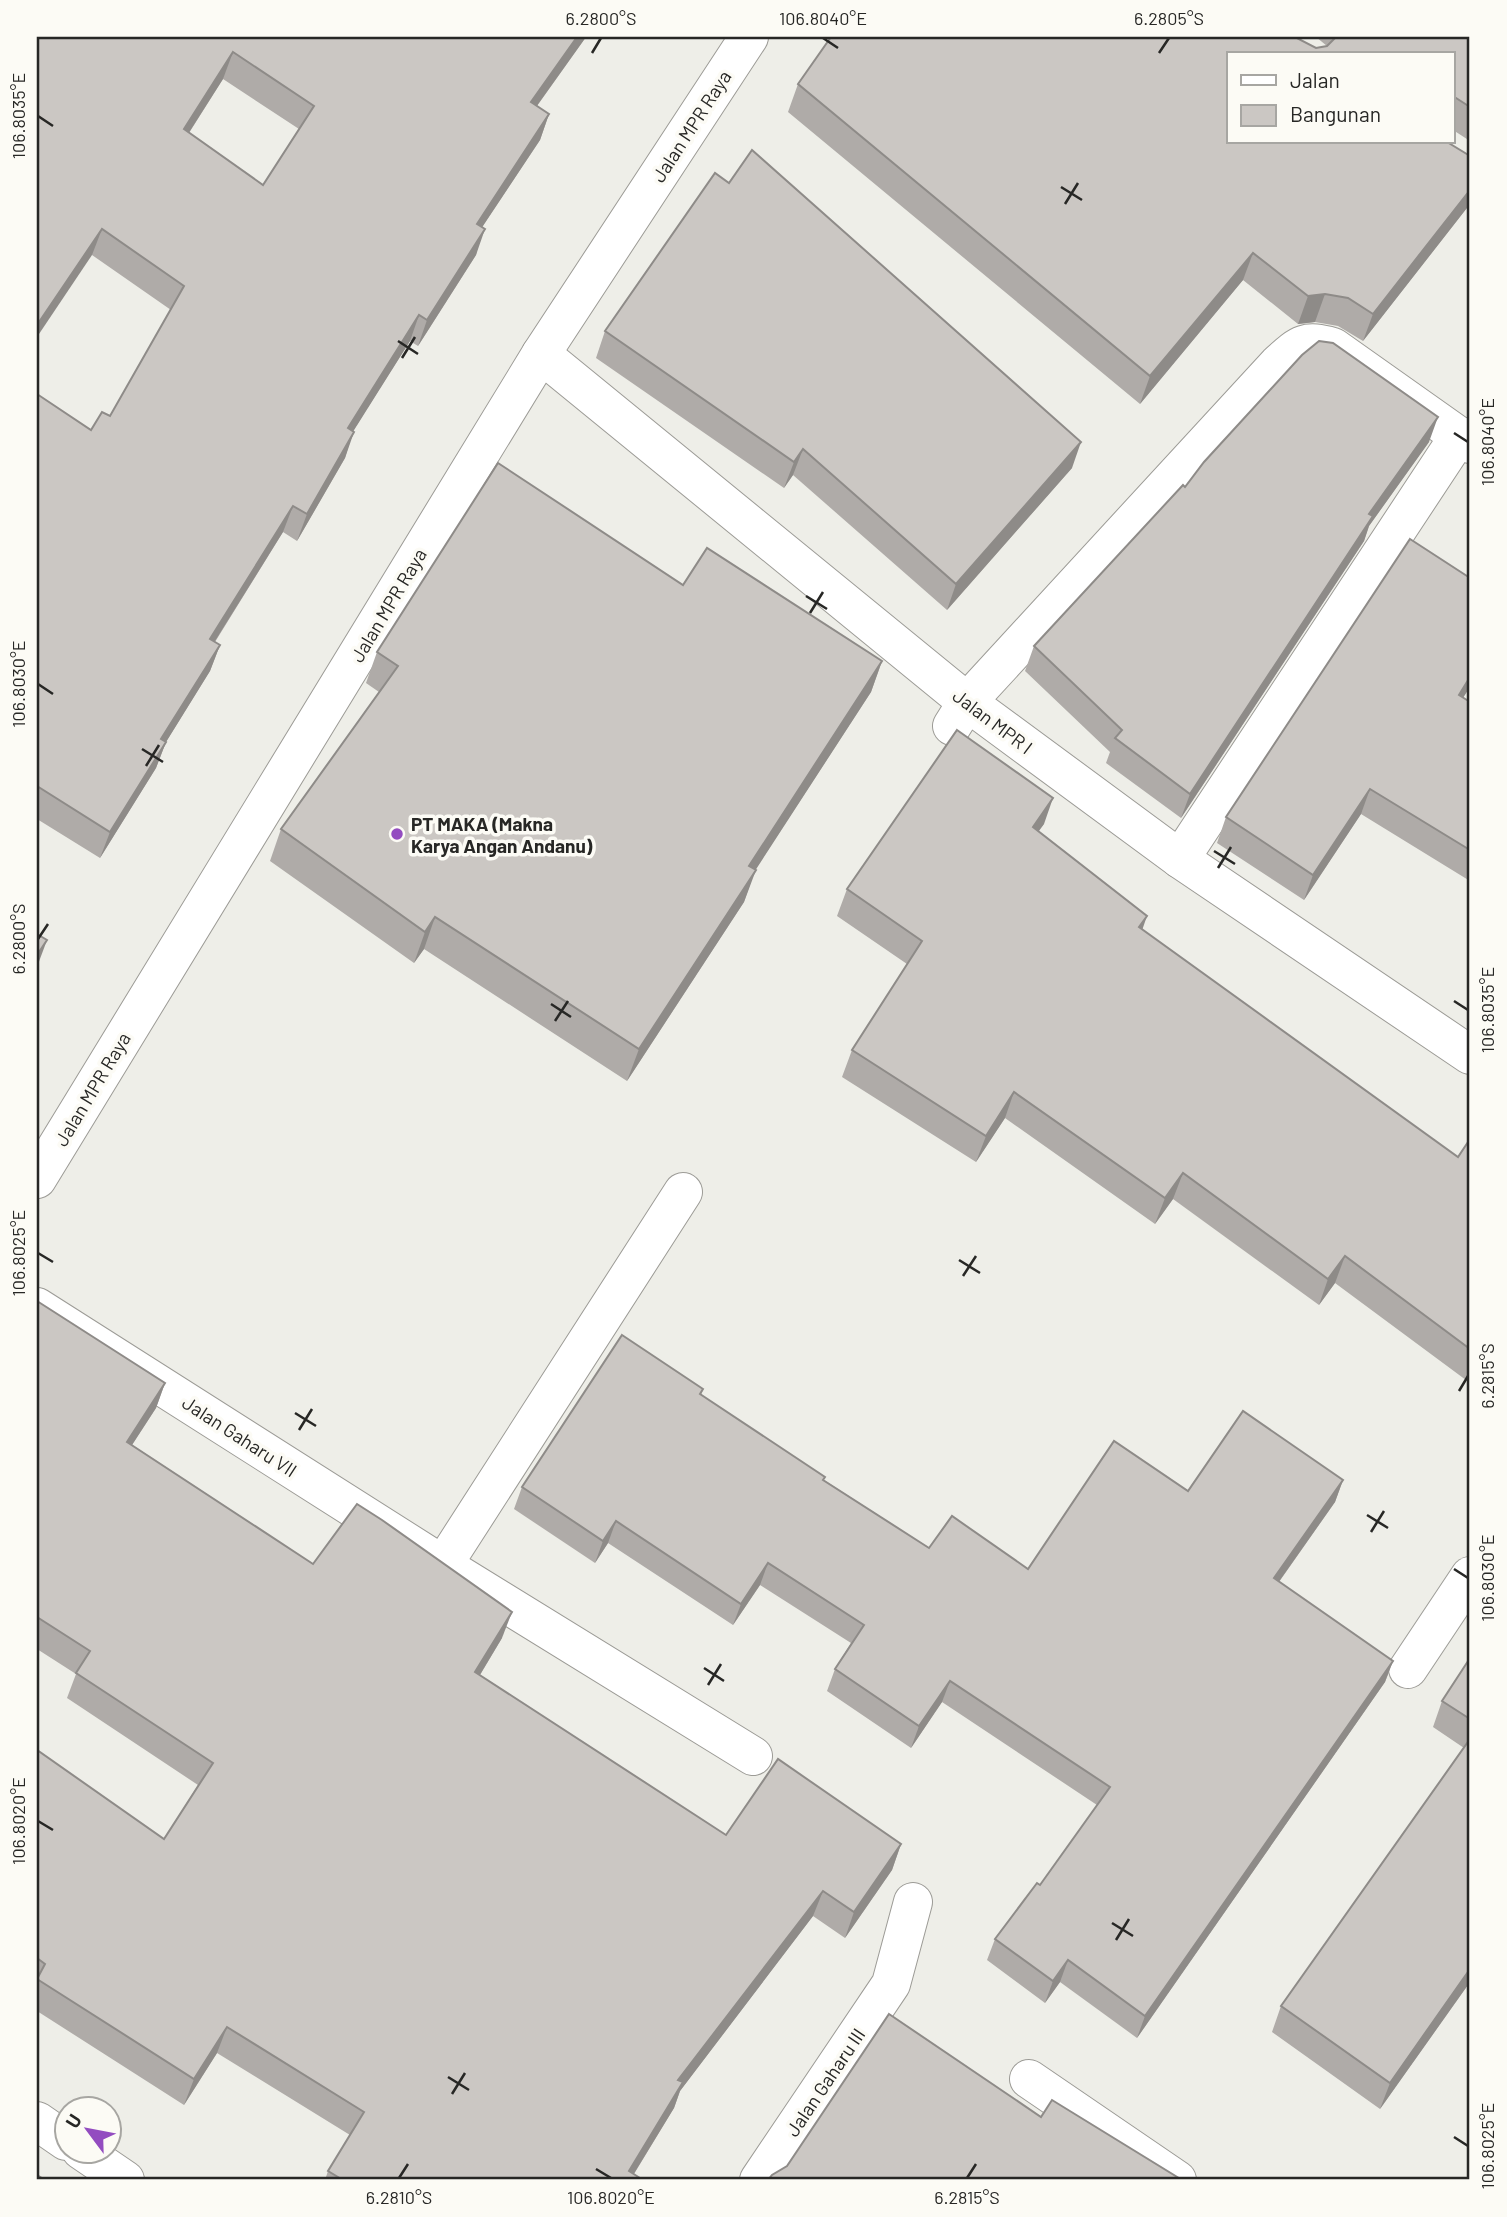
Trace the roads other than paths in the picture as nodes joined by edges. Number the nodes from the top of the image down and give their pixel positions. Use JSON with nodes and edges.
{"nodes":[{"id":1,"x":749,"y":37,"type":"edge"},
{"id":2,"x":541,"y":354,"type":"junction"},
{"id":3,"x":1464,"y":440,"type":"edge"},
{"id":4,"x":959,"y":714,"type":"junction"},
{"id":5,"x":1180,"y":859,"type":"junction"},
{"id":6,"x":1470,"y":1055,"type":"edge"},
{"id":7,"x":37,"y":1179,"type":"edge"},
{"id":8,"x":683,"y":1192,"type":"dead end"},
{"id":9,"x":37,"y":1307,"type":"edge"},
{"id":10,"x":443,"y":1565,"type":"junction"},
{"id":11,"x":1470,"y":1576,"type":"edge"},
{"id":12,"x":1408,"y":1670,"type":"dead end"},
{"id":13,"x":753,"y":1756,"type":"dead end"},
{"id":14,"x":913,"y":1902,"type":"dead end"},
{"id":15,"x":1029,"y":2079,"type":"dead end"},
{"id":16,"x":37,"y":2121,"type":"edge"},
{"id":17,"x":52,"y":2131,"type":"edge"},
{"id":18,"x":101,"y":2164,"type":"edge"},
{"id":19,"x":125,"y":2180,"type":"edge"},
{"id":20,"x":759,"y":2180,"type":"edge"},
{"id":21,"x":1177,"y":2180,"type":"edge"}],
"edges":[{"from":1,"to":2,"type":"street","name":"Jalan MPR Raya"},
{"from":2,"to":4,"type":"street","name":"Jalan MPR I"},
{"from":2,"to":7,"type":"street","name":"Jalan MPR Raya"},
{"from":3,"to":4,"type":"street"},
{"from":3,"to":5,"type":"street"},
{"from":4,"to":5,"type":"street","name":"Jalan MPR I"},
{"from":5,"to":6,"type":"street","name":"Jalan MPR I"},
{"from":8,"to":10,"type":"street"},
{"from":9,"to":10,"type":"street","name":"Jalan Gaharu VII"},
{"from":10,"to":13,"type":"street","name":"Jalan Gaharu VII"},
{"from":11,"to":12,"type":"street"},
{"from":14,"to":20,"type":"street","name":"Jalan Gaharu III"},
{"from":15,"to":21,"type":"street"},
{"from":16,"to":17,"type":"street"},
{"from":18,"to":19,"type":"street"}]}
